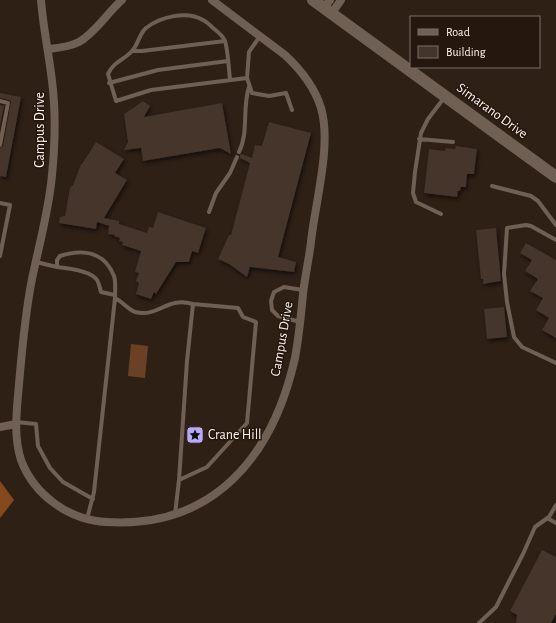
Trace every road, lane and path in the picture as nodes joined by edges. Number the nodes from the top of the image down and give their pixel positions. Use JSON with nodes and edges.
{"nodes":[{"id":1,"x":41,"y":0,"type":"edge"},
{"id":2,"x":122,"y":0,"type":"edge"},
{"id":3,"x":212,"y":0,"type":"edge"},
{"id":4,"x":313,"y":0,"type":"edge"},
{"id":5,"x":341,"y":0,"type":"edge"},
{"id":6,"x":329,"y":7,"type":"edge"},
{"id":7,"x":260,"y":36,"type":"junction"},
{"id":8,"x":225,"y":41,"type":"junction"},
{"id":9,"x":48,"y":49,"type":"junction"},
{"id":10,"x":133,"y":51,"type":"junction"},
{"id":11,"x":228,"y":61,"type":"junction"},
{"id":12,"x":247,"y":78,"type":"junction"},
{"id":13,"x":230,"y":80,"type":"junction"},
{"id":14,"x":110,"y":83,"type":"junction"},
{"id":15,"x":249,"y":86,"type":"junction"},
{"id":16,"x":446,"y":96,"type":"junction"},
{"id":17,"x":0,"y":101,"type":"edge"},
{"id":18,"x":292,"y":110,"type":"dead end"},
{"id":19,"x":419,"y":139,"type":"junction"},
{"id":20,"x":453,"y":142,"type":"dead end"},
{"id":21,"x":0,"y":145,"type":"edge"},
{"id":22,"x":556,"y":177,"type":"edge"},
{"id":23,"x":492,"y":186,"type":"dead end"},
{"id":24,"x":0,"y":203,"type":"edge"},
{"id":25,"x":209,"y":212,"type":"dead end"},
{"id":26,"x":440,"y":214,"type":"dead end"},
{"id":27,"x":556,"y":225,"type":"edge"},
{"id":28,"x":556,"y":240,"type":"edge"},
{"id":29,"x":0,"y":256,"type":"edge"},
{"id":30,"x":36,"y":262,"type":"junction"},
{"id":31,"x":57,"y":267,"type":"junction"},
{"id":32,"x":304,"y":290,"type":"junction"},
{"id":33,"x":115,"y":296,"type":"junction"},
{"id":34,"x":193,"y":304,"type":"junction"},
{"id":35,"x":300,"y":322,"type":"junction"},
{"id":36,"x":556,"y":363,"type":"edge"},
{"id":37,"x":16,"y":423,"type":"junction"},
{"id":38,"x":0,"y":427,"type":"edge"},
{"id":39,"x":180,"y":480,"type":"junction"},
{"id":40,"x":93,"y":499,"type":"junction"},
{"id":41,"x":556,"y":505,"type":"edge"},
{"id":42,"x":175,"y":514,"type":"junction"},
{"id":43,"x":547,"y":518,"type":"junction"},
{"id":44,"x":86,"y":519,"type":"junction"},
{"id":45,"x":556,"y":523,"type":"edge"},
{"id":46,"x":479,"y":623,"type":"edge"}],
"edges":[{"from":1,"to":9,"type":"street","name":"Campus Drive"},
{"from":2,"to":9,"type":"street"},
{"from":3,"to":7,"type":"street","name":"Campus Drive"},
{"from":4,"to":6,"type":"street","name":"Simarano Drive"},
{"from":5,"to":6,"type":"street"},
{"from":6,"to":16,"type":"street","name":"Simarano Drive"},
{"from":7,"to":12,"type":"lane"},
{"from":7,"to":32,"type":"street","name":"Campus Drive"},
{"from":8,"to":10,"type":"lane"},
{"from":8,"to":10,"type":"lane"},
{"from":8,"to":11,"type":"lane"},
{"from":9,"to":30,"type":"street","name":"Campus Drive"},
{"from":10,"to":14,"type":"lane"},
{"from":11,"to":13,"type":"lane"},
{"from":11,"to":14,"type":"lane"},
{"from":12,"to":13,"type":"lane"},
{"from":12,"to":15,"type":"lane"},
{"from":13,"to":14,"type":"lane"},
{"from":15,"to":18,"type":"lane"},
{"from":15,"to":25,"type":"lane"},
{"from":16,"to":19,"type":"lane"},
{"from":16,"to":22,"type":"street","name":"Simarano Drive"},
{"from":17,"to":21,"type":"lane"},
{"from":19,"to":20,"type":"lane"},
{"from":19,"to":26,"type":"lane"},
{"from":23,"to":27,"type":"lane"},
{"from":24,"to":29,"type":"lane"},
{"from":28,"to":36,"type":"lane"},
{"from":30,"to":31,"type":"lane"},
{"from":30,"to":37,"type":"street","name":"Campus Drive"},
{"from":31,"to":33,"type":"lane"},
{"from":31,"to":33,"type":"lane"},
{"from":32,"to":35,"type":"street","name":"Campus Drive"},
{"from":32,"to":35,"type":"lane"},
{"from":33,"to":34,"type":"lane"},
{"from":33,"to":40,"type":"lane"},
{"from":34,"to":39,"type":"lane"},
{"from":34,"to":39,"type":"lane"},
{"from":35,"to":42,"type":"street","name":"Campus Drive"},
{"from":37,"to":38,"type":"street"},
{"from":37,"to":40,"type":"lane"},
{"from":37,"to":44,"type":"street","name":"Campus Drive"},
{"from":39,"to":42,"type":"lane"},
{"from":40,"to":44,"type":"lane"},
{"from":41,"to":43,"type":"lane"},
{"from":42,"to":44,"type":"street","name":"Campus Drive"},
{"from":43,"to":45,"type":"lane"},
{"from":43,"to":46,"type":"lane"}]}
